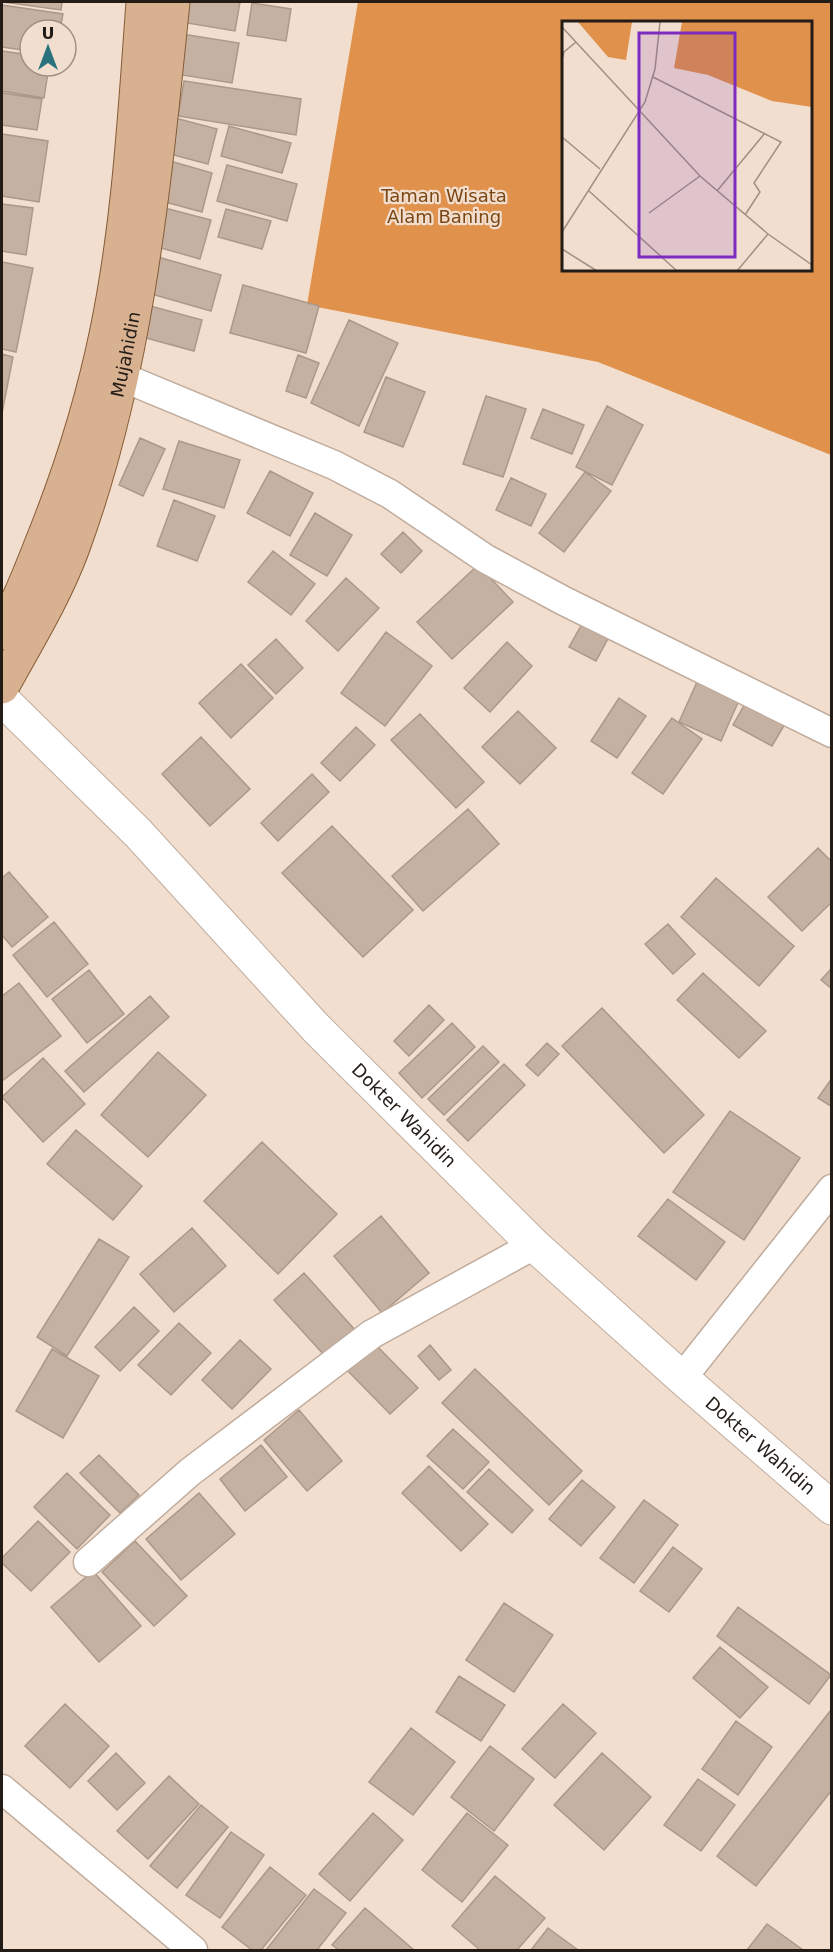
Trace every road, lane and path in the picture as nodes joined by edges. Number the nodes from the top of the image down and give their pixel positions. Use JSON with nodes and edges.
{"nodes":[{"id":1,"x":143,"y":2,"type":"edge"},
{"id":2,"x":172,"y":2,"type":"edge"},
{"id":3,"x":122,"y":376,"type":"junction"},
{"id":4,"x":2,"y":633,"type":"edge"},
{"id":5,"x":2,"y":687,"type":"edge"},
{"id":6,"x":2,"y":699,"type":"edge"},
{"id":7,"x":831,"y":734,"type":"edge"},
{"id":8,"x":831,"y":1189,"type":"edge"},
{"id":9,"x":534,"y":1245,"type":"junction"},
{"id":10,"x":682,"y":1378,"type":"junction"},
{"id":11,"x":831,"y":1508,"type":"edge"},
{"id":12,"x":88,"y":1562,"type":"dead end"},
{"id":13,"x":2,"y":1789,"type":"edge"},
{"id":14,"x":193,"y":1950,"type":"edge"}],
"edges":[{"from":1,"to":4,"type":"main road","name":"Mujahidin"},
{"from":2,"to":3,"type":"main road","name":"Mujahidin"},
{"from":3,"to":5,"type":"main road","name":"Mujahidin"},
{"from":3,"to":7,"type":"street"},
{"from":6,"to":9,"type":"street","name":"Dokter Wahidin"},
{"from":8,"to":10,"type":"street"},
{"from":9,"to":10,"type":"street","name":"Dokter Wahidin"},
{"from":9,"to":12,"type":"street"},
{"from":10,"to":11,"type":"street","name":"Dokter Wahidin"},
{"from":13,"to":14,"type":"street"}]}
